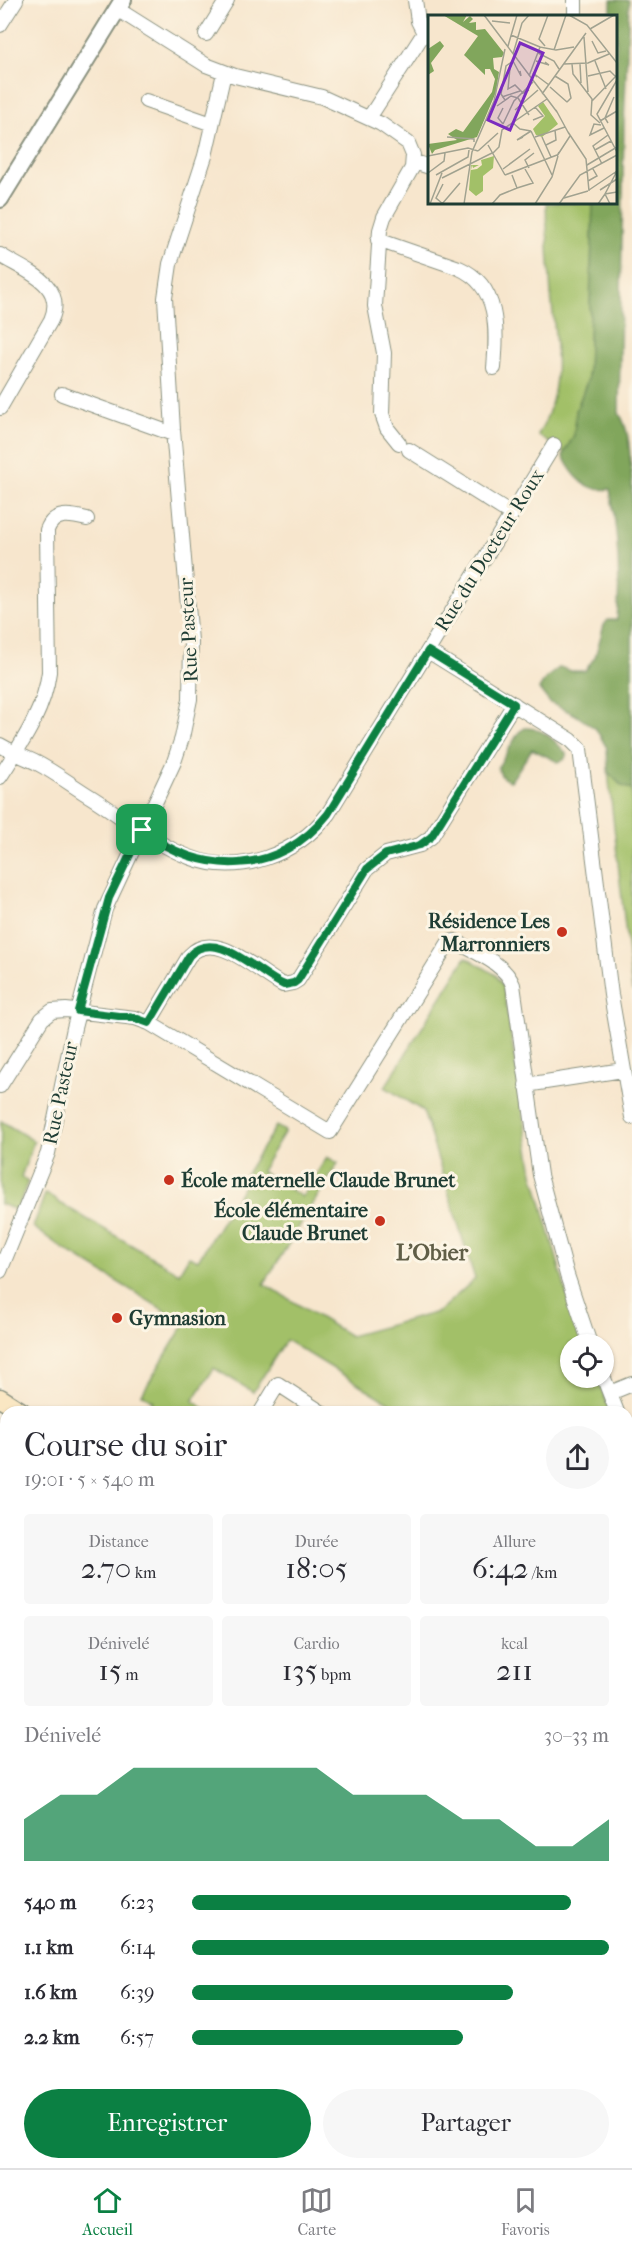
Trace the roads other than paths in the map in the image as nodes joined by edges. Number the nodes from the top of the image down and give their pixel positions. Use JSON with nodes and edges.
{"nodes":[{"id":1,"x":16,"y":0,"type":"edge"},
{"id":2,"x":227,"y":0,"type":"edge"},
{"id":3,"x":415,"y":0,"type":"edge"},
{"id":4,"x":120,"y":4,"type":"edge"},
{"id":5,"x":0,"y":25,"type":"edge"},
{"id":6,"x":207,"y":34,"type":"dead end"},
{"id":7,"x":427,"y":36,"type":"edge"},
{"id":8,"x":224,"y":73,"type":"junction"},
{"id":9,"x":146,"y":101,"type":"dead end"},
{"id":10,"x":369,"y":118,"type":"junction"},
{"id":11,"x":212,"y":124,"type":"junction"},
{"id":12,"x":414,"y":162,"type":"junction"},
{"id":13,"x":428,"y":167,"type":"edge"},
{"id":14,"x":0,"y":198,"type":"edge"},
{"id":15,"x":378,"y":240,"type":"junction"},
{"id":16,"x":0,"y":255,"type":"edge"},
{"id":17,"x":494,"y":368,"type":"dead end"},
{"id":18,"x":62,"y":394,"type":"dead end"},
{"id":19,"x":0,"y":408,"type":"edge"},
{"id":20,"x":173,"y":434,"type":"junction"},
{"id":21,"x":554,"y":445,"type":"dead end"},
{"id":22,"x":512,"y":514,"type":"junction"},
{"id":23,"x":87,"y":519,"type":"dead end"},
{"id":24,"x":428,"y":651,"type":"junction"},
{"id":25,"x":514,"y":704,"type":"junction"},
{"id":26,"x":0,"y":745,"type":"edge"},
{"id":27,"x":15,"y":753,"type":"junction"},
{"id":28,"x":0,"y":777,"type":"edge"},
{"id":29,"x":142,"y":830,"type":"junction"},
{"id":30,"x":78,"y":1011,"type":"junction"},
{"id":31,"x":149,"y":1023,"type":"junction"},
{"id":32,"x":623,"y":1070,"type":"junction"},
{"id":33,"x":526,"y":1085,"type":"junction"},
{"id":34,"x":0,"y":1086,"type":"edge"},
{"id":35,"x":632,"y":1117,"type":"edge"},
{"id":36,"x":0,"y":1271,"type":"edge"},
{"id":37,"x":587,"y":1334,"type":"edge"},
{"id":38,"x":632,"y":1384,"type":"edge"},
{"id":39,"x":608,"y":1388,"type":"edge"},
{"id":40,"x":610,"y":1393,"type":"junction"},
{"id":41,"x":265,"y":1406,"type":"edge"},
{"id":42,"x":312,"y":1406,"type":"edge"},
{"id":43,"x":615,"y":1406,"type":"edge"}],
"edges":[{"from":1,"to":5,"type":"street"},
{"from":2,"to":6,"type":"street"},
{"from":3,"to":7,"type":"street"},
{"from":4,"to":8,"type":"street"},
{"from":4,"to":14,"type":"street"},
{"from":7,"to":10,"type":"street"},
{"from":8,"to":10,"type":"street"},
{"from":8,"to":11,"type":"street","name":"Rue Pasteur"},
{"from":9,"to":11,"type":"street"},
{"from":10,"to":12,"type":"street"},
{"from":11,"to":20,"type":"street","name":"Rue Pasteur"},
{"from":12,"to":13,"type":"street"},
{"from":12,"to":15,"type":"street"},
{"from":15,"to":17,"type":"street"},
{"from":15,"to":22,"type":"street"},
{"from":16,"to":19,"type":"street"},
{"from":18,"to":20,"type":"street"},
{"from":20,"to":29,"type":"street","name":"Rue Pasteur"},
{"from":21,"to":22,"type":"street","name":"Rue du Docteur Roux"},
{"from":22,"to":24,"type":"street","name":"Rue du Docteur Roux"},
{"from":23,"to":27,"type":"street"},
{"from":24,"to":25,"type":"street"},
{"from":24,"to":29,"type":"street","name":"Rue du Docteur Roux"},
{"from":25,"to":31,"type":"street"},
{"from":25,"to":32,"type":"street"},
{"from":26,"to":27,"type":"street","name":"Rue du Docteur Roux"},
{"from":27,"to":28,"type":"street"},
{"from":27,"to":29,"type":"street","name":"Rue du Docteur Roux"},
{"from":29,"to":30,"type":"street","name":"Rue Pasteur"},
{"from":30,"to":31,"type":"street"},
{"from":30,"to":34,"type":"street"},
{"from":30,"to":36,"type":"street","name":"Rue Pasteur"},
{"from":31,"to":33,"type":"street"},
{"from":32,"to":33,"type":"street"},
{"from":32,"to":35,"type":"street"},
{"from":33,"to":37,"type":"street"},
{"from":38,"to":40,"type":"street"},
{"from":39,"to":40,"type":"street"},
{"from":40,"to":43,"type":"street"},
{"from":41,"to":42,"type":"street"}]}
